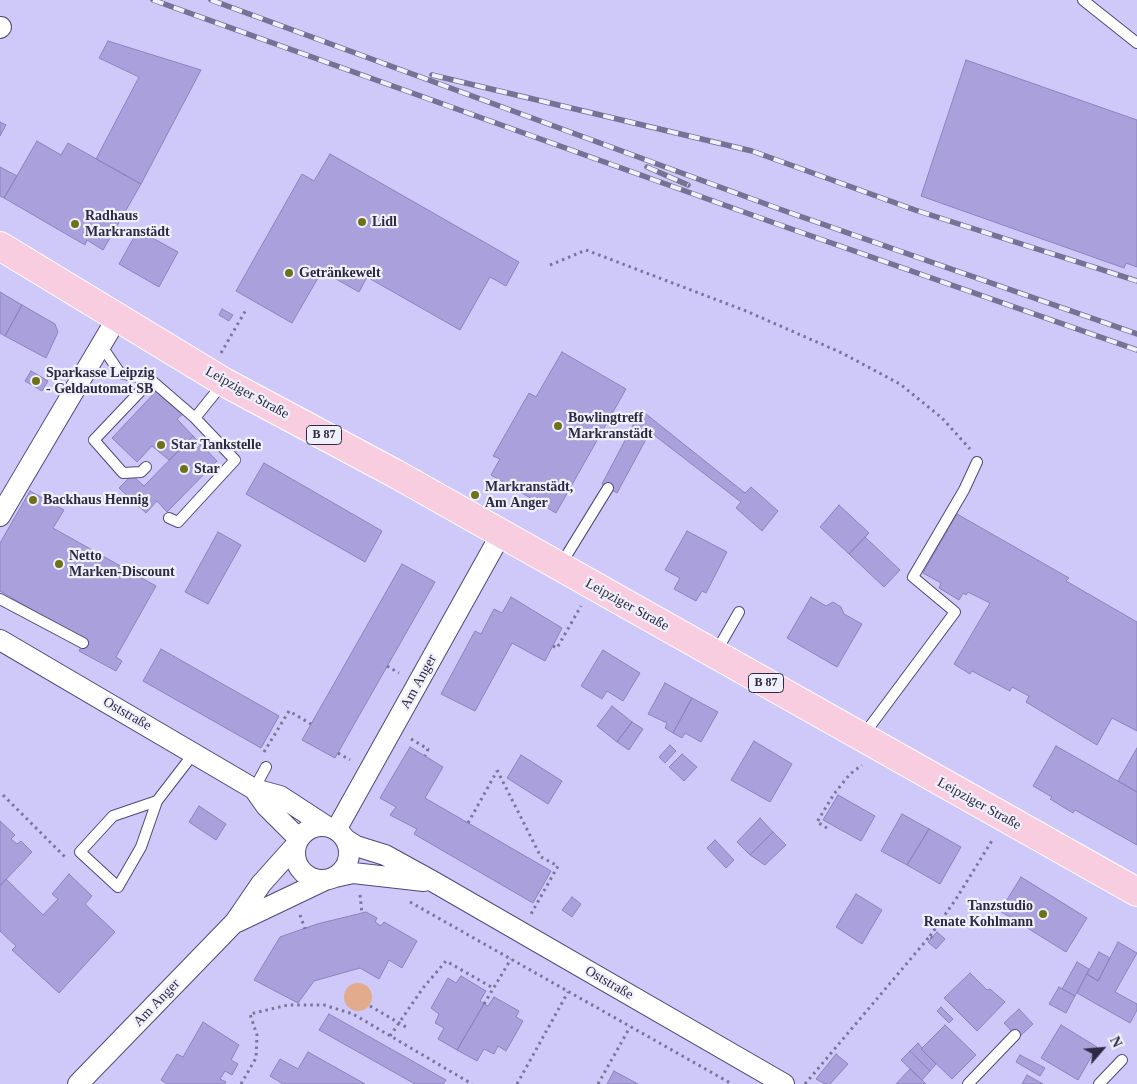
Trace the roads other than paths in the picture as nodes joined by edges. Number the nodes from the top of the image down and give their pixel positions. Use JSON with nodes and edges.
{"nodes":[{"id":1,"x":1083,"y":0,"type":"edge"},
{"id":2,"x":0,"y":14,"type":"edge"},
{"id":3,"x":0,"y":28,"type":"edge"},
{"id":4,"x":1137,"y":43,"type":"edge"},
{"id":5,"x":0,"y":246,"type":"edge"},
{"id":6,"x":117,"y":318,"type":"junction"},
{"id":7,"x":101,"y":345,"type":"junction"},
{"id":8,"x":217,"y":377,"type":"junction"},
{"id":9,"x":151,"y":380,"type":"junction"},
{"id":10,"x":195,"y":418,"type":"junction"},
{"id":11,"x":977,"y":462,"type":"road end"},
{"id":12,"x":146,"y":467,"type":"dead end"},
{"id":13,"x":608,"y":488,"type":"dead end"},
{"id":14,"x":0,"y":516,"type":"edge"},
{"id":15,"x":169,"y":518,"type":"dead end"},
{"id":16,"x":501,"y":534,"type":"junction"},
{"id":17,"x":560,"y":566,"type":"junction"},
{"id":18,"x":0,"y":599,"type":"edge"},
{"id":19,"x":738,"y":612,"type":"dead end"},
{"id":20,"x":0,"y":640,"type":"edge"},
{"id":21,"x":83,"y":643,"type":"dead end"},
{"id":22,"x":715,"y":654,"type":"junction"},
{"id":23,"x":872,"y":743,"type":"junction"},
{"id":24,"x":194,"y":753,"type":"junction"},
{"id":25,"x":266,"y":767,"type":"dead end"},
{"id":26,"x":250,"y":786,"type":"junction"},
{"id":27,"x":157,"y":801,"type":"junction"},
{"id":28,"x":336,"y":831,"type":"junction"},
{"id":29,"x":297,"y":842,"type":"junction"},
{"id":30,"x":330,"y":878,"type":"junction"},
{"id":31,"x":431,"y":880,"type":"junction"},
{"id":32,"x":1137,"y":892,"type":"edge"},
{"id":33,"x":235,"y":922,"type":"junction"},
{"id":34,"x":1015,"y":1035,"type":"dead end"},
{"id":35,"x":1122,"y":1060,"type":"dead end"},
{"id":36,"x":78,"y":1084,"type":"edge"},
{"id":37,"x":784,"y":1084,"type":"edge"},
{"id":38,"x":968,"y":1084,"type":"edge"},
{"id":39,"x":1099,"y":1084,"type":"edge"}],
"edges":[{"from":1,"to":4,"type":"lane"},
{"from":2,"to":3,"type":"lane"},
{"from":5,"to":6,"type":"main road","name":"Leipziger Straße","number":"B 87"},
{"from":6,"to":7,"type":"street"},
{"from":6,"to":8,"type":"main road","name":"Leipziger Straße","number":"B 87"},
{"from":7,"to":9,"type":"lane"},
{"from":7,"to":14,"type":"street"},
{"from":8,"to":10,"type":"lane"},
{"from":8,"to":16,"type":"main road","name":"Leipziger Straße","number":"B 87"},
{"from":9,"to":10,"type":"lane"},
{"from":9,"to":12,"type":"lane"},
{"from":10,"to":15,"type":"lane"},
{"from":11,"to":23,"type":"lane"},
{"from":13,"to":17,"type":"lane"},
{"from":16,"to":17,"type":"main road","name":"Leipziger Straße","number":"B 87"},
{"from":16,"to":28,"type":"street","name":"Am Anger"},
{"from":17,"to":22,"type":"main road","name":"Leipziger Straße","number":"B 87"},
{"from":18,"to":21,"type":"lane"},
{"from":19,"to":22,"type":"lane"},
{"from":20,"to":24,"type":"street","name":"Oststraße"},
{"from":22,"to":23,"type":"main road","name":"Leipziger Straße","number":"B 87"},
{"from":23,"to":32,"type":"main road","name":"Leipziger Straße","number":"B 87"},
{"from":24,"to":26,"type":"street","name":"Oststraße"},
{"from":24,"to":27,"type":"lane"},
{"from":25,"to":26,"type":"lane"},
{"from":26,"to":28,"type":"street","name":"Oststraße"},
{"from":26,"to":29,"type":"street","name":"Oststraße"},
{"from":27,"to":27,"type":"lane"},
{"from":28,"to":29,"type":"street"},
{"from":28,"to":30,"type":"street"},
{"from":28,"to":31,"type":"street","name":"Oststraße"},
{"from":29,"to":30,"type":"street","name":"Oststraße"},
{"from":29,"to":33,"type":"street","name":"Am Anger"},
{"from":30,"to":31,"type":"street","name":"Oststraße"},
{"from":30,"to":33,"type":"street","name":"Am Anger"},
{"from":31,"to":37,"type":"street","name":"Oststraße"},
{"from":33,"to":36,"type":"street","name":"Am Anger"},
{"from":34,"to":38,"type":"lane"},
{"from":35,"to":39,"type":"lane"}]}
